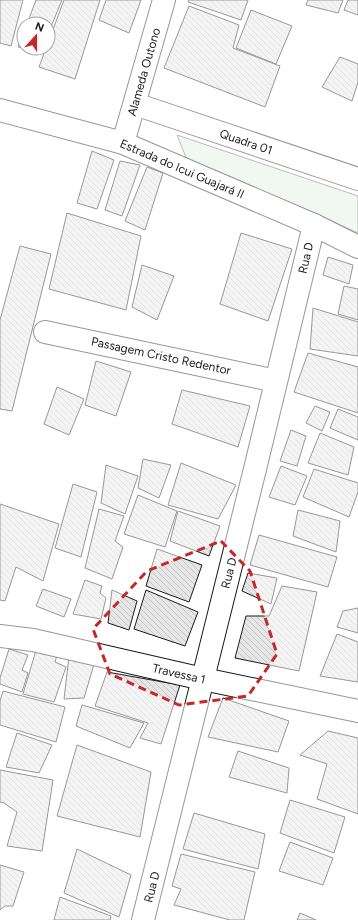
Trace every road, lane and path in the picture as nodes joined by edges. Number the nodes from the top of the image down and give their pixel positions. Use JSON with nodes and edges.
{"nodes":[{"id":1,"x":164,"y":0,"type":"edge"},
{"id":2,"x":134,"y":104,"type":"junction"},
{"id":3,"x":0,"y":110,"type":"edge"},
{"id":4,"x":123,"y":143,"type":"junction"},
{"id":5,"x":358,"y":179,"type":"edge"},
{"id":6,"x":314,"y":225,"type":"junction"},
{"id":7,"x":358,"y":247,"type":"edge"},
{"id":8,"x":45,"y":332,"type":"dead end"},
{"id":9,"x":276,"y":381,"type":"junction"},
{"id":10,"x":0,"y":636,"type":"edge"},
{"id":11,"x":203,"y":680,"type":"junction"},
{"id":12,"x":358,"y":711,"type":"edge"},
{"id":13,"x":144,"y":920,"type":"edge"}],
"edges":[{"from":1,"to":2,"type":"street","name":"Alameda Outono"},
{"from":2,"to":4,"type":"street","name":"Alameda Outono"},
{"from":2,"to":5,"type":"street","name":"Quadra 01"},
{"from":3,"to":4,"type":"street","name":"Estrada do Icui Guajará II"},
{"from":4,"to":6,"type":"street","name":"Estrada do Icui Guajará II"},
{"from":6,"to":7,"type":"street","name":"Estrada do Icui Guajará II"},
{"from":6,"to":9,"type":"street","name":"Rua D"},
{"from":8,"to":9,"type":"street","name":"Passagem Cristo Redentor"},
{"from":9,"to":11,"type":"street","name":"Rua D"},
{"from":10,"to":11,"type":"street","name":"Travessa 1"},
{"from":11,"to":12,"type":"street","name":"Travessa 1"},
{"from":11,"to":13,"type":"street","name":"Rua D"}]}
